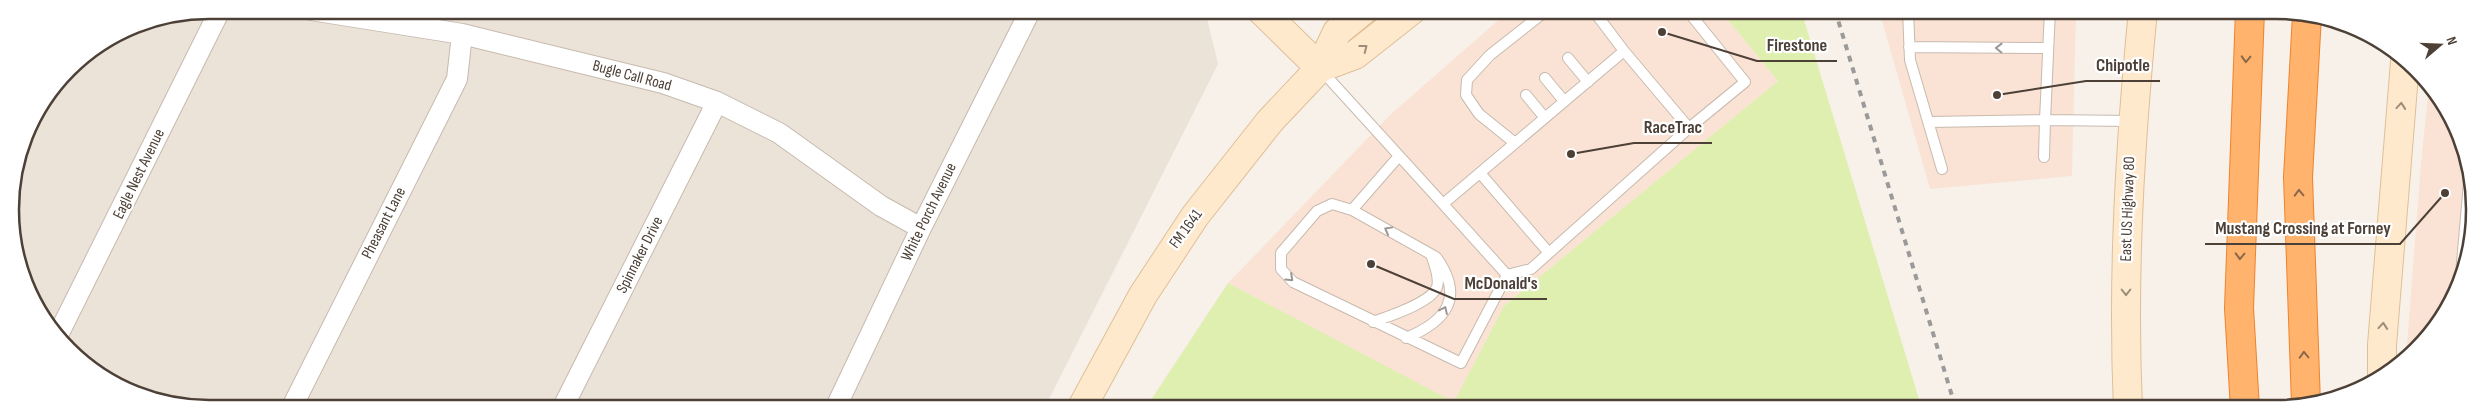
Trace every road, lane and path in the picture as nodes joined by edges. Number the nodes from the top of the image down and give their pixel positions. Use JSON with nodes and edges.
{"nodes":[{"id":1,"x":216,"y":19,"type":"edge"},
{"id":2,"x":368,"y":19,"type":"edge"},
{"id":3,"x":1020,"y":19,"type":"edge"},
{"id":4,"x":1270,"y":19,"type":"edge"},
{"id":5,"x":1353,"y":19,"type":"edge"},
{"id":6,"x":1401,"y":19,"type":"edge"},
{"id":7,"x":1540,"y":19,"type":"edge"},
{"id":8,"x":1600,"y":19,"type":"edge"},
{"id":9,"x":1694,"y":19,"type":"edge"},
{"id":10,"x":1908,"y":19,"type":"edge"},
{"id":11,"x":2050,"y":19,"type":"edge"},
{"id":12,"x":2142,"y":19,"type":"edge"},
{"id":13,"x":2249,"y":19,"type":"edge"},
{"id":14,"x":2306,"y":21,"type":"edge"},
{"id":15,"x":462,"y":34,"type":"junction"},
{"id":16,"x":1909,"y":47,"type":"junction"},
{"id":17,"x":2048,"y":48,"type":"junction"},
{"id":18,"x":1624,"y":51,"type":"junction"},
{"id":19,"x":1568,"y":58,"type":"dead end"},
{"id":20,"x":1320,"y":68,"type":"junction"},
{"id":21,"x":2404,"y":69,"type":"edge"},
{"id":22,"x":1545,"y":78,"type":"dead end"},
{"id":23,"x":1588,"y":82,"type":"junction"},
{"id":24,"x":1526,"y":95,"type":"dead end"},
{"id":25,"x":1564,"y":101,"type":"junction"},
{"id":26,"x":717,"y":102,"type":"junction"},
{"id":27,"x":1545,"y":118,"type":"junction"},
{"id":28,"x":2045,"y":120,"type":"junction"},
{"id":29,"x":1929,"y":122,"type":"junction"},
{"id":30,"x":2133,"y":122,"type":"junction"},
{"id":31,"x":1689,"y":128,"type":"junction"},
{"id":32,"x":1515,"y":143,"type":"junction"},
{"id":33,"x":1399,"y":156,"type":"junction"},
{"id":34,"x":2044,"y":157,"type":"dead end"},
{"id":35,"x":1942,"y":169,"type":"dead end"},
{"id":36,"x":1480,"y":172,"type":"junction"},
{"id":37,"x":1443,"y":204,"type":"junction"},
{"id":38,"x":1352,"y":210,"type":"junction"},
{"id":39,"x":2466,"y":217,"type":"edge"},
{"id":40,"x":920,"y":228,"type":"junction"},
{"id":41,"x":2464,"y":242,"type":"edge"},
{"id":42,"x":1549,"y":253,"type":"junction"},
{"id":43,"x":1430,"y":254,"type":"junction"},
{"id":44,"x":1507,"y":275,"type":"junction"},
{"id":45,"x":1373,"y":322,"type":"junction"},
{"id":46,"x":61,"y":330,"type":"edge"},
{"id":47,"x":1406,"y":338,"type":"junction"},
{"id":48,"x":2382,"y":367,"type":"edge"},
{"id":49,"x":2306,"y":398,"type":"edge"},
{"id":50,"x":295,"y":400,"type":"edge"},
{"id":51,"x":566,"y":400,"type":"edge"},
{"id":52,"x":839,"y":400,"type":"edge"},
{"id":53,"x":1085,"y":400,"type":"edge"},
{"id":54,"x":2128,"y":400,"type":"edge"},
{"id":55,"x":2245,"y":400,"type":"edge"}],
"edges":[{"from":1,"to":46,"type":"street","name":"Eagle Nest Avenue"},
{"from":2,"to":15,"type":"street","name":"Bugle Call Road"},
{"from":3,"to":40,"type":"street","name":"White Porch Avenue"},
{"from":4,"to":20,"type":"main road"},
{"from":5,"to":20,"type":"main road"},
{"from":20,"to":6,"type":"main road","one_way":true},
{"from":7,"to":32,"type":"lane"},
{"from":8,"to":18,"type":"lane"},
{"from":9,"to":31,"type":"lane"},
{"from":10,"to":16,"type":"lane"},
{"from":11,"to":17,"type":"lane"},
{"from":12,"to":30,"type":"main road","name":"East US Highway 80"},
{"from":13,"to":55,"type":"highway","one_way":true},
{"from":49,"to":14,"type":"highway","one_way":true},
{"from":15,"to":26,"type":"street","name":"Bugle Call Road"},
{"from":15,"to":50,"type":"street","name":"Pheasant Lane"},
{"from":17,"to":16,"type":"lane","one_way":true},
{"from":16,"to":29,"type":"lane"},
{"from":17,"to":28,"type":"lane"},
{"from":18,"to":23,"type":"lane"},
{"from":18,"to":31,"type":"lane"},
{"from":19,"to":23,"type":"lane"},
{"from":20,"to":33,"type":"lane"},
{"from":20,"to":53,"type":"main road","name":"FM 1641","number":"FM 1641"},
{"from":48,"to":21,"type":"main road","one_way":true},
{"from":22,"to":25,"type":"lane"},
{"from":23,"to":25,"type":"lane"},
{"from":24,"to":27,"type":"lane"},
{"from":25,"to":27,"type":"lane"},
{"from":26,"to":40,"type":"street","name":"Bugle Call Road"},
{"from":26,"to":51,"type":"street","name":"Spinnaker Drive"},
{"from":27,"to":32,"type":"lane"},
{"from":28,"to":29,"type":"lane"},
{"from":28,"to":30,"type":"lane"},
{"from":28,"to":34,"type":"lane"},
{"from":29,"to":35,"type":"lane"},
{"from":30,"to":54,"type":"main road","name":"East US Highway 80","one_way":true},
{"from":31,"to":42,"type":"lane"},
{"from":32,"to":36,"type":"lane"},
{"from":33,"to":37,"type":"lane"},
{"from":33,"to":38,"type":"lane"},
{"from":36,"to":37,"type":"lane"},
{"from":36,"to":42,"type":"lane"},
{"from":37,"to":44,"type":"lane"},
{"from":43,"to":38,"type":"lane","one_way":true},
{"from":38,"to":45,"type":"lane","one_way":true},
{"from":39,"to":41,"type":"lane"},
{"from":40,"to":52,"type":"street","name":"White Porch Avenue"},
{"from":42,"to":44,"type":"lane"},
{"from":43,"to":45,"type":"lane"},
{"from":47,"to":43,"type":"lane","one_way":true},
{"from":44,"to":47,"type":"lane"},
{"from":45,"to":47,"type":"lane"}]}
